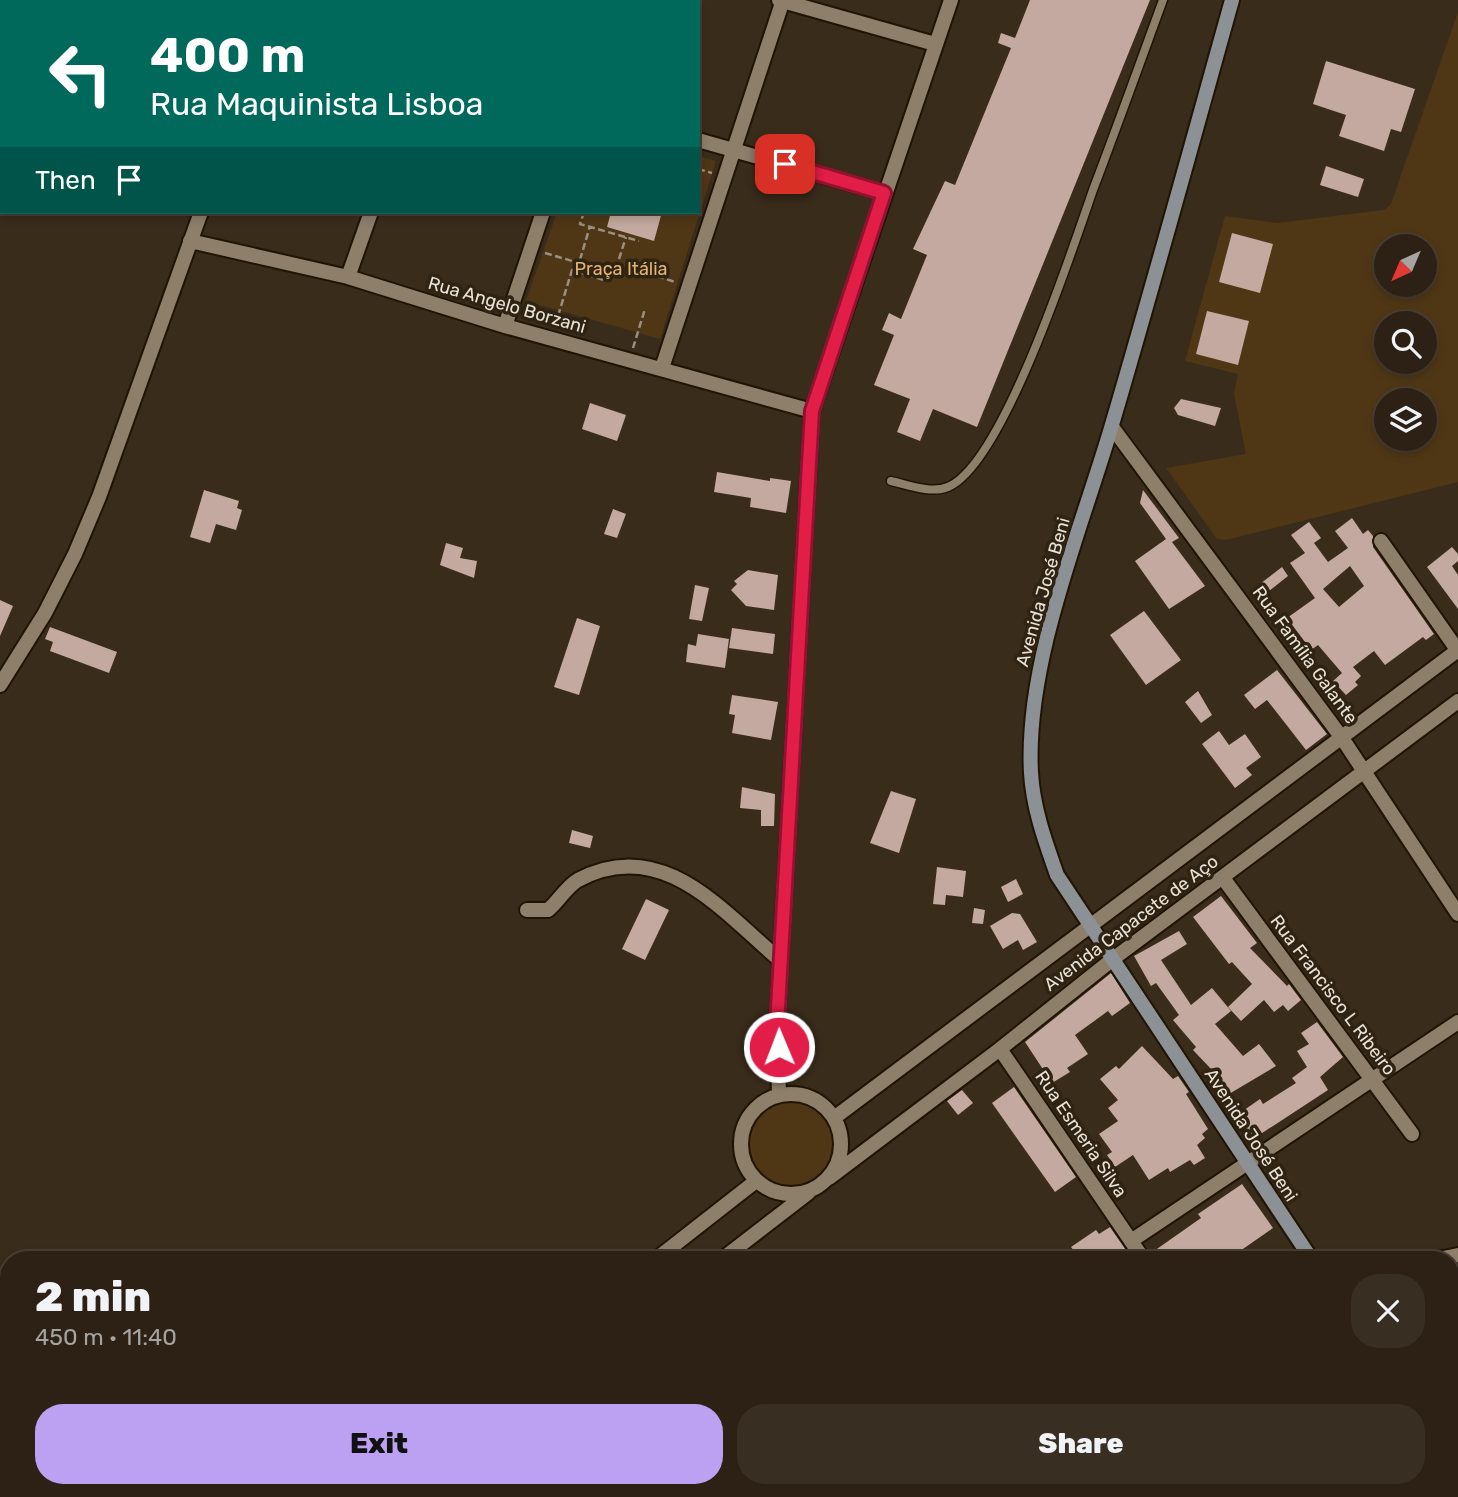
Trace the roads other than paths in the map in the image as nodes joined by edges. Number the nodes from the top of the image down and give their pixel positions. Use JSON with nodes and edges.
{"nodes":[{"id":1,"x":782,"y":0,"type":"edge"},
{"id":2,"x":951,"y":0,"type":"edge"},
{"id":3,"x":1163,"y":0,"type":"edge"},
{"id":4,"x":1232,"y":0,"type":"edge"},
{"id":5,"x":935,"y":44,"type":"junction"},
{"id":6,"x":700,"y":141,"type":"edge"},
{"id":7,"x":735,"y":150,"type":"junction"},
{"id":8,"x":884,"y":193,"type":"junction"},
{"id":9,"x":200,"y":214,"type":"edge"},
{"id":10,"x":370,"y":214,"type":"edge"},
{"id":11,"x":542,"y":214,"type":"edge"},
{"id":12,"x":191,"y":241,"type":"junction"},
{"id":13,"x":348,"y":278,"type":"junction"},
{"id":14,"x":505,"y":326,"type":"junction"},
{"id":15,"x":662,"y":368,"type":"junction"},
{"id":16,"x":812,"y":411,"type":"junction"},
{"id":17,"x":1111,"y":426,"type":"junction"},
{"id":18,"x":891,"y":481,"type":"dead end"},
{"id":19,"x":1381,"y":541,"type":"dead end"},
{"id":20,"x":1458,"y":651,"type":"edge"},
{"id":21,"x":0,"y":685,"type":"edge"},
{"id":22,"x":1458,"y":701,"type":"edge"},
{"id":23,"x":1342,"y":738,"type":"junction"},
{"id":24,"x":1364,"y":772,"type":"junction"},
{"id":25,"x":1223,"y":878,"type":"junction"},
{"id":26,"x":527,"y":910,"type":"dead end"},
{"id":27,"x":1458,"y":914,"type":"edge"},
{"id":28,"x":1092,"y":928,"type":"junction"},
{"id":29,"x":1113,"y":959,"type":"junction"},
{"id":30,"x":781,"y":961,"type":"junction"},
{"id":31,"x":1458,"y":1022,"type":"edge"},
{"id":32,"x":1000,"y":1049,"type":"junction"},
{"id":33,"x":1373,"y":1080,"type":"junction"},
{"id":34,"x":779,"y":1095,"type":"junction"},
{"id":35,"x":834,"y":1118,"type":"junction"},
{"id":36,"x":1412,"y":1134,"type":"dead end"},
{"id":37,"x":1247,"y":1166,"type":"junction"},
{"id":38,"x":829,"y":1178,"type":"junction"},
{"id":39,"x":757,"y":1181,"type":"junction"},
{"id":40,"x":811,"y":1190,"type":"junction"},
{"id":41,"x":1131,"y":1241,"type":"junction"},
{"id":42,"x":667,"y":1251,"type":"edge"},
{"id":43,"x":733,"y":1251,"type":"edge"},
{"id":44,"x":1138,"y":1251,"type":"edge"},
{"id":45,"x":1306,"y":1251,"type":"edge"}],
"edges":[{"from":1,"to":5,"type":"street"},
{"from":1,"to":7,"type":"street"},
{"from":2,"to":5,"type":"street"},
{"from":3,"to":18,"type":"lane"},
{"from":4,"to":17,"type":"main road","name":"Avenida José Beni"},
{"from":5,"to":8,"type":"street"},
{"from":6,"to":7,"type":"street"},
{"from":7,"to":8,"type":"street"},
{"from":7,"to":15,"type":"street"},
{"from":8,"to":16,"type":"street"},
{"from":9,"to":12,"type":"street"},
{"from":10,"to":13,"type":"street"},
{"from":11,"to":14,"type":"street"},
{"from":12,"to":13,"type":"street","name":"Rua Angelo Borzani"},
{"from":12,"to":21,"type":"street"},
{"from":13,"to":14,"type":"street","name":"Rua Angelo Borzani"},
{"from":14,"to":15,"type":"street","name":"Rua Angelo Borzani"},
{"from":15,"to":16,"type":"street","name":"Rua Angelo Borzani"},
{"from":16,"to":30,"type":"street"},
{"from":17,"to":23,"type":"street","name":"Rua Família Galante"},
{"from":17,"to":28,"type":"main road","name":"Avenida José Beni"},
{"from":19,"to":20,"type":"street"},
{"from":20,"to":23,"type":"street","name":"Avenida Capacete de Aço"},
{"from":22,"to":24,"type":"street","name":"Avenida Capacete de Aço"},
{"from":23,"to":24,"type":"street","name":"Rua Família Galante"},
{"from":23,"to":28,"type":"street","name":"Avenida Capacete de Aço"},
{"from":24,"to":25,"type":"street","name":"Avenida Capacete de Aço"},
{"from":24,"to":27,"type":"street","name":"Rua Família Galante"},
{"from":25,"to":29,"type":"street","name":"Avenida Capacete de Aço"},
{"from":25,"to":33,"type":"street","name":"Rua Francisco L Ribeiro"},
{"from":26,"to":30,"type":"street"},
{"from":28,"to":29,"type":"main road","name":"Avenida José Beni"},
{"from":28,"to":35,"type":"street","name":"Avenida Capacete de Aço"},
{"from":29,"to":32,"type":"street","name":"Avenida Capacete de Aço"},
{"from":29,"to":37,"type":"main road","name":"Avenida José Beni"},
{"from":30,"to":34,"type":"street"},
{"from":31,"to":33,"type":"street"},
{"from":32,"to":38,"type":"street","name":"Avenida Capacete de Aço"},
{"from":32,"to":41,"type":"street","name":"Rua Esmeria Silva"},
{"from":33,"to":36,"type":"street","name":"Rua Francisco L Ribeiro"},
{"from":33,"to":37,"type":"street"},
{"from":34,"to":35,"type":"street"},
{"from":34,"to":39,"type":"street"},
{"from":35,"to":38,"type":"street"},
{"from":37,"to":41,"type":"street"},
{"from":37,"to":45,"type":"main road","name":"Avenida José Beni"},
{"from":38,"to":40,"type":"street"},
{"from":39,"to":40,"type":"street"},
{"from":39,"to":42,"type":"street"},
{"from":40,"to":43,"type":"street"},
{"from":41,"to":44,"type":"street","name":"Rua Esmeria Silva"}]}
